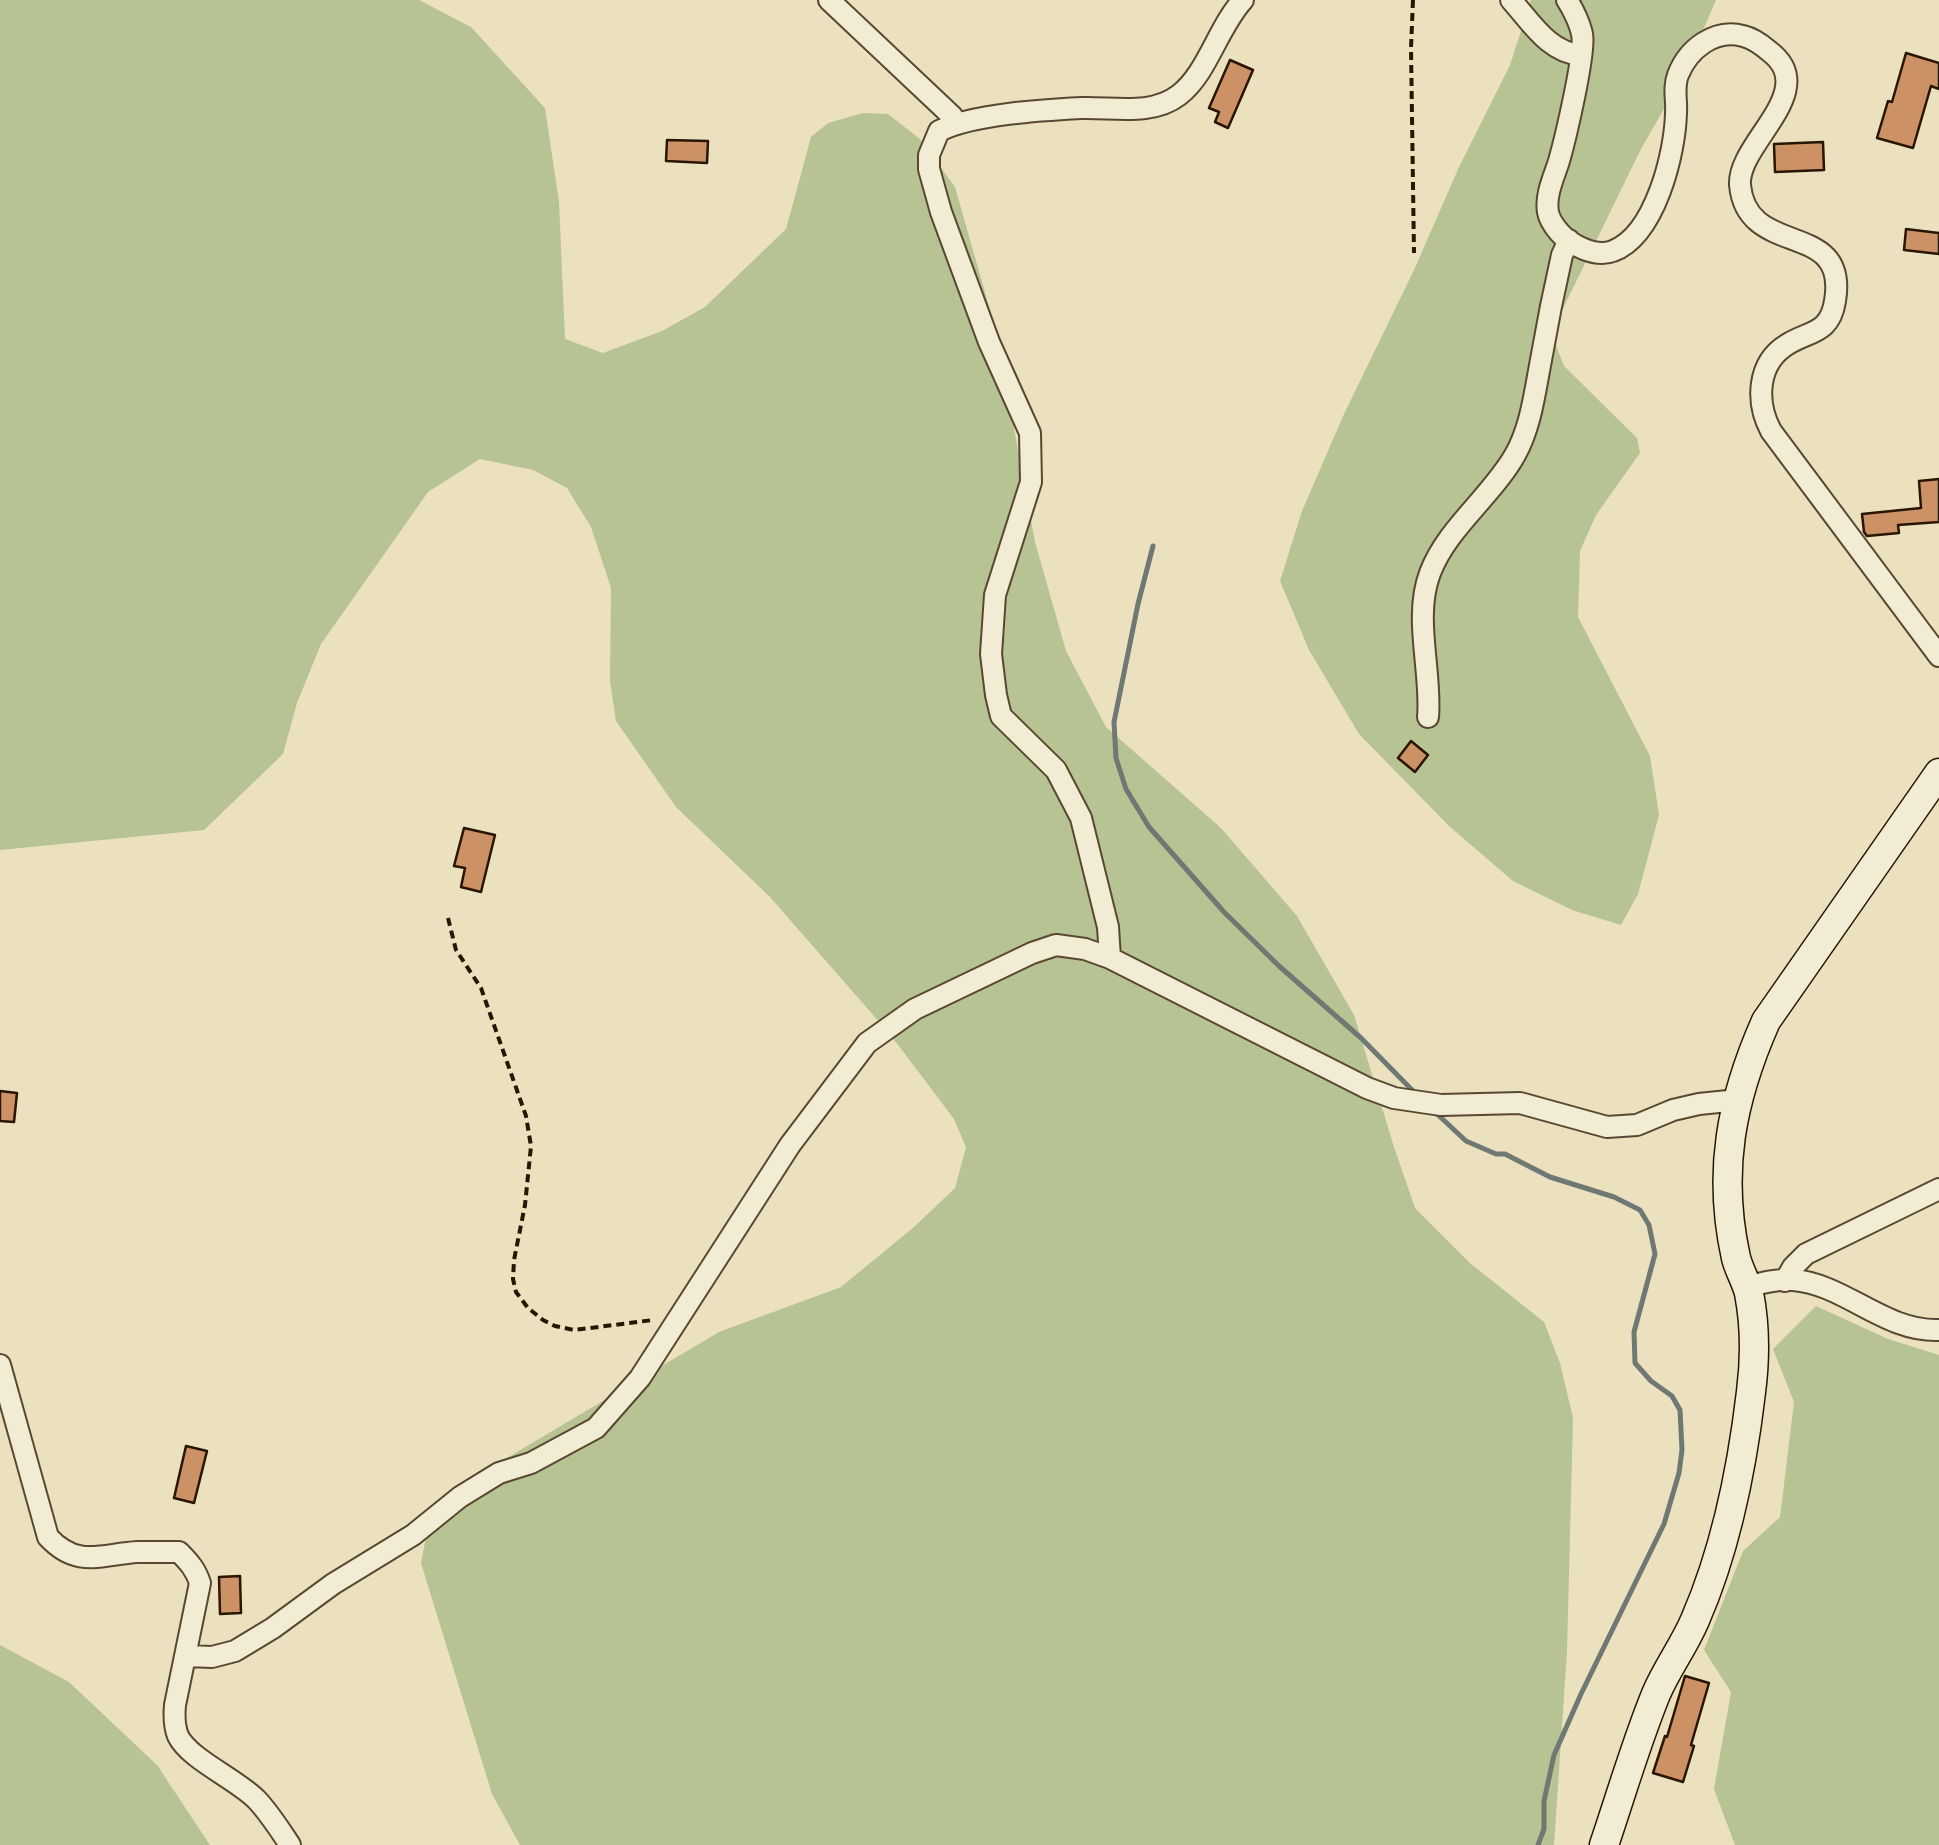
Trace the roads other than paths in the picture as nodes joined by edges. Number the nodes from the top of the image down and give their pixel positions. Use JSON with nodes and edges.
{"nodes":[{"id":1,"x":829,"y":0,"type":"edge"},
{"id":2,"x":1243,"y":0,"type":"edge"},
{"id":3,"x":1512,"y":0,"type":"edge"},
{"id":4,"x":1567,"y":0,"type":"edge"},
{"id":5,"x":1581,"y":56,"type":"junction"},
{"id":6,"x":957,"y":124,"type":"junction"},
{"id":7,"x":1569,"y":240,"type":"junction"},
{"id":8,"x":1939,"y":656,"type":"edge"},
{"id":9,"x":1428,"y":717,"type":"dead end"},
{"id":10,"x":1939,"y":774,"type":"edge"},
{"id":11,"x":1110,"y":958,"type":"junction"},
{"id":12,"x":1736,"y":1102,"type":"junction"},
{"id":13,"x":1939,"y":1189,"type":"edge"},
{"id":14,"x":1786,"y":1281,"type":"junction"},
{"id":15,"x":1746,"y":1287,"type":"junction"},
{"id":16,"x":1939,"y":1330,"type":"edge"},
{"id":17,"x":0,"y":1366,"type":"edge"},
{"id":18,"x":186,"y":1656,"type":"junction"},
{"id":19,"x":290,"y":1845,"type":"edge"},
{"id":20,"x":1604,"y":1845,"type":"edge"}],
"edges":[{"from":1,"to":6,"type":"street"},
{"from":2,"to":6,"type":"street"},
{"from":3,"to":5,"type":"street"},
{"from":4,"to":5,"type":"street"},
{"from":5,"to":7,"type":"street"},
{"from":6,"to":11,"type":"street"},
{"from":7,"to":8,"type":"street"},
{"from":7,"to":9,"type":"street"},
{"from":10,"to":12,"type":"street"},
{"from":11,"to":12,"type":"street"},
{"from":11,"to":18,"type":"street"},
{"from":12,"to":15,"type":"street"},
{"from":13,"to":14,"type":"street"},
{"from":14,"to":15,"type":"street"},
{"from":14,"to":16,"type":"street"},
{"from":15,"to":20,"type":"street"},
{"from":17,"to":18,"type":"street"},
{"from":18,"to":19,"type":"street"}]}
